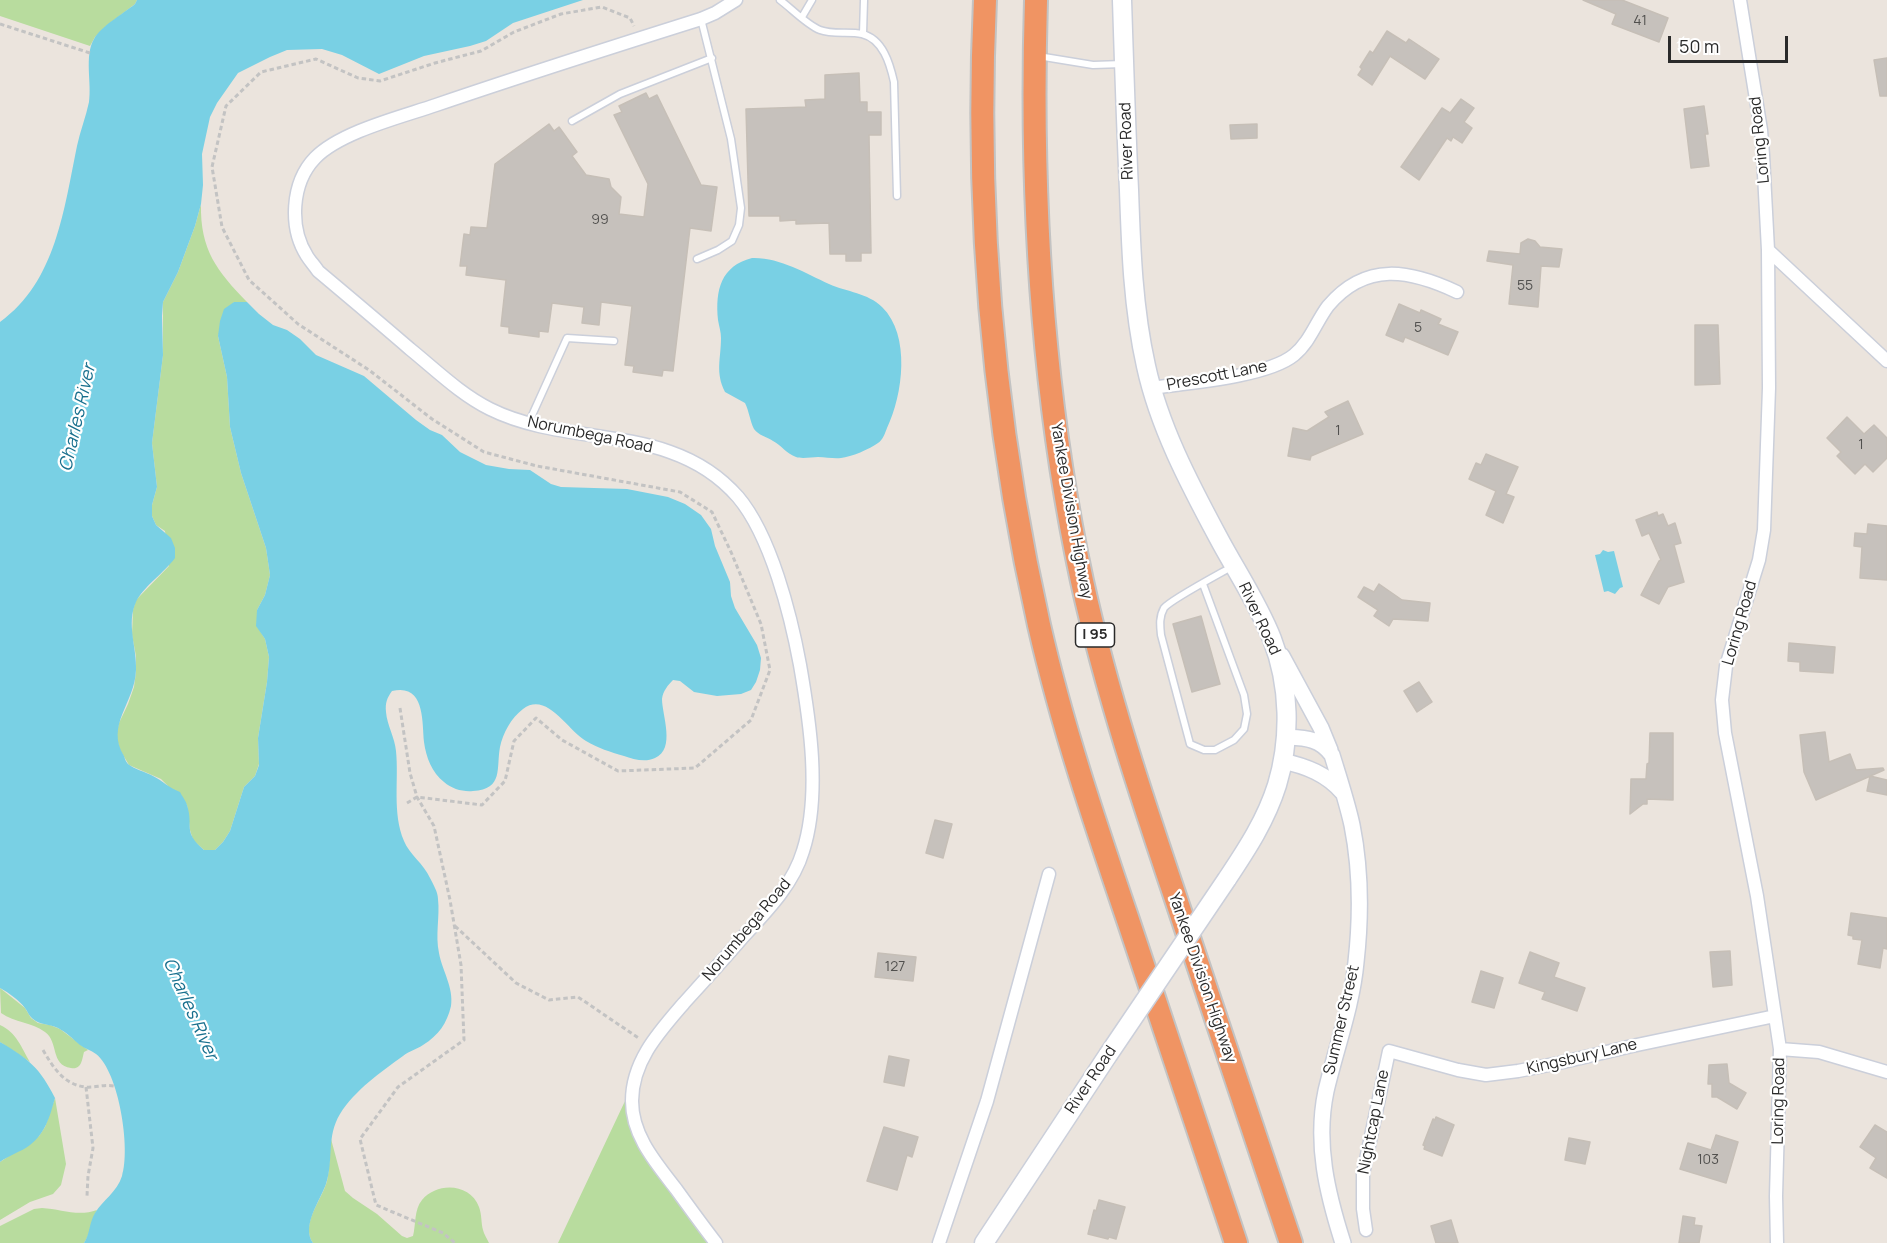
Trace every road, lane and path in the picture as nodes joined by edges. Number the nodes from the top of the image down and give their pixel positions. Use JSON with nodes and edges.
{"nodes":[{"id":1,"x":736,"y":0,"type":"edge"},
{"id":2,"x":780,"y":0,"type":"edge"},
{"id":3,"x":812,"y":0,"type":"edge"},
{"id":4,"x":864,"y":0,"type":"edge"},
{"id":5,"x":985,"y":0,"type":"edge"},
{"id":6,"x":1036,"y":0,"type":"edge"},
{"id":7,"x":1122,"y":0,"type":"edge"},
{"id":8,"x":1740,"y":0,"type":"edge"},
{"id":9,"x":802,"y":17,"type":"junction"},
{"id":10,"x":701,"y":18,"type":"junction"},
{"id":11,"x":0,"y":24,"type":"edge"},
{"id":12,"x":863,"y":34,"type":"junction"},
{"id":13,"x":90,"y":53,"type":"dead end"},
{"id":14,"x":1035,"y":55,"type":"junction"},
{"id":15,"x":712,"y":58,"type":"junction"},
{"id":16,"x":1124,"y":64,"type":"junction"},
{"id":17,"x":572,"y":121,"type":"dead end"},
{"id":18,"x":897,"y":196,"type":"dead end"},
{"id":19,"x":1768,"y":250,"type":"junction"},
{"id":20,"x":698,"y":259,"type":"dead end"},
{"id":21,"x":1457,"y":292,"type":"dead end"},
{"id":22,"x":614,"y":341,"type":"dead end"},
{"id":23,"x":1887,"y":362,"type":"edge"},
{"id":24,"x":1151,"y":388,"type":"junction"},
{"id":25,"x":529,"y":423,"type":"junction"},
{"id":26,"x":1234,"y":566,"type":"junction"},
{"id":27,"x":1203,"y":584,"type":"junction"},
{"id":28,"x":1271,"y":637,"type":"junction"},
{"id":29,"x":400,"y":708,"type":"dead end"},
{"id":30,"x":1286,"y":737,"type":"junction"},
{"id":31,"x":1332,"y":755,"type":"junction"},
{"id":32,"x":1282,"y":761,"type":"junction"},
{"id":33,"x":1344,"y":795,"type":"junction"},
{"id":34,"x":1050,"y":874,"type":"dead end"},
{"id":35,"x":454,"y":926,"type":"junction"},
{"id":36,"x":1774,"y":1016,"type":"junction"},
{"id":37,"x":649,"y":1046,"type":"junction"},
{"id":38,"x":1780,"y":1049,"type":"junction"},
{"id":39,"x":43,"y":1050,"type":"dead end"},
{"id":40,"x":1389,"y":1051,"type":"joint"},
{"id":41,"x":1887,"y":1072,"type":"edge"},
{"id":42,"x":114,"y":1086,"type":"dead end"},
{"id":43,"x":86,"y":1087,"type":"junction"},
{"id":44,"x":87,"y":1196,"type":"dead end"},
{"id":45,"x":1366,"y":1230,"type":"dead end"},
{"id":46,"x":455,"y":1243,"type":"edge"},
{"id":47,"x":716,"y":1243,"type":"edge"},
{"id":48,"x":939,"y":1243,"type":"edge"},
{"id":49,"x":984,"y":1243,"type":"edge"},
{"id":50,"x":1236,"y":1243,"type":"edge"},
{"id":51,"x":1291,"y":1243,"type":"edge"},
{"id":52,"x":1344,"y":1243,"type":"edge"},
{"id":53,"x":1777,"y":1243,"type":"edge"}],
"edges":[{"from":1,"to":10,"type":"street","name":"Norumbega Road"},
{"from":2,"to":9,"type":"lane"},
{"from":3,"to":9,"type":"lane"},
{"from":4,"to":12,"type":"lane"},
{"from":5,"to":50,"type":"highway"},
{"from":6,"to":14,"type":"highway","name":"Yankee Division Highway","number":"I 95"},
{"from":7,"to":16,"type":"main road","name":"River Road"},
{"from":8,"to":19,"type":"street","name":"Loring Road"},
{"from":9,"to":12,"type":"lane"},
{"from":10,"to":15,"type":"lane"},
{"from":10,"to":25,"type":"street","name":"Norumbega Road"},
{"from":11,"to":13,"type":"path"},
{"from":12,"to":18,"type":"lane"},
{"from":14,"to":16,"type":"lane"},
{"from":14,"to":51,"type":"highway","name":"Yankee Division Highway","number":"I 95"},
{"from":15,"to":17,"type":"lane"},
{"from":15,"to":20,"type":"lane"},
{"from":16,"to":24,"type":"main road","name":"River Road"},
{"from":19,"to":23,"type":"street"},
{"from":19,"to":36,"type":"street","name":"Loring Road"},
{"from":21,"to":24,"type":"street","name":"Prescott Lane"},
{"from":22,"to":25,"type":"lane"},
{"from":24,"to":26,"type":"main road","name":"River Road"},
{"from":25,"to":37,"type":"street","name":"Norumbega Road"},
{"from":26,"to":27,"type":"lane"},
{"from":26,"to":28,"type":"main road","name":"River Road"},
{"from":27,"to":27,"type":"lane"},
{"from":28,"to":30,"type":"main road","name":"River Road"},
{"from":28,"to":31,"type":"street","name":"Summer Street"},
{"from":29,"to":35,"type":"path"},
{"from":30,"to":31,"type":"street"},
{"from":30,"to":32,"type":"main road","name":"River Road"},
{"from":31,"to":33,"type":"street","name":"Summer Street"},
{"from":32,"to":33,"type":"street"},
{"from":32,"to":49,"type":"main road","name":"River Road","bridge":true},
{"from":33,"to":52,"type":"street","name":"Summer Street"},
{"from":34,"to":48,"type":"street"},
{"from":35,"to":37,"type":"path"},
{"from":35,"to":46,"type":"path"},
{"from":36,"to":38,"type":"street","name":"Loring Road"},
{"from":36,"to":40,"type":"street","name":"Kingsbury Lane"},
{"from":37,"to":47,"type":"street","name":"Norumbega Road"},
{"from":38,"to":41,"type":"street"},
{"from":38,"to":53,"type":"street","name":"Loring Road"},
{"from":39,"to":43,"type":"path"},
{"from":40,"to":45,"type":"street","name":"Nightcap Lane"},
{"from":42,"to":43,"type":"path"},
{"from":43,"to":44,"type":"path"}]}
